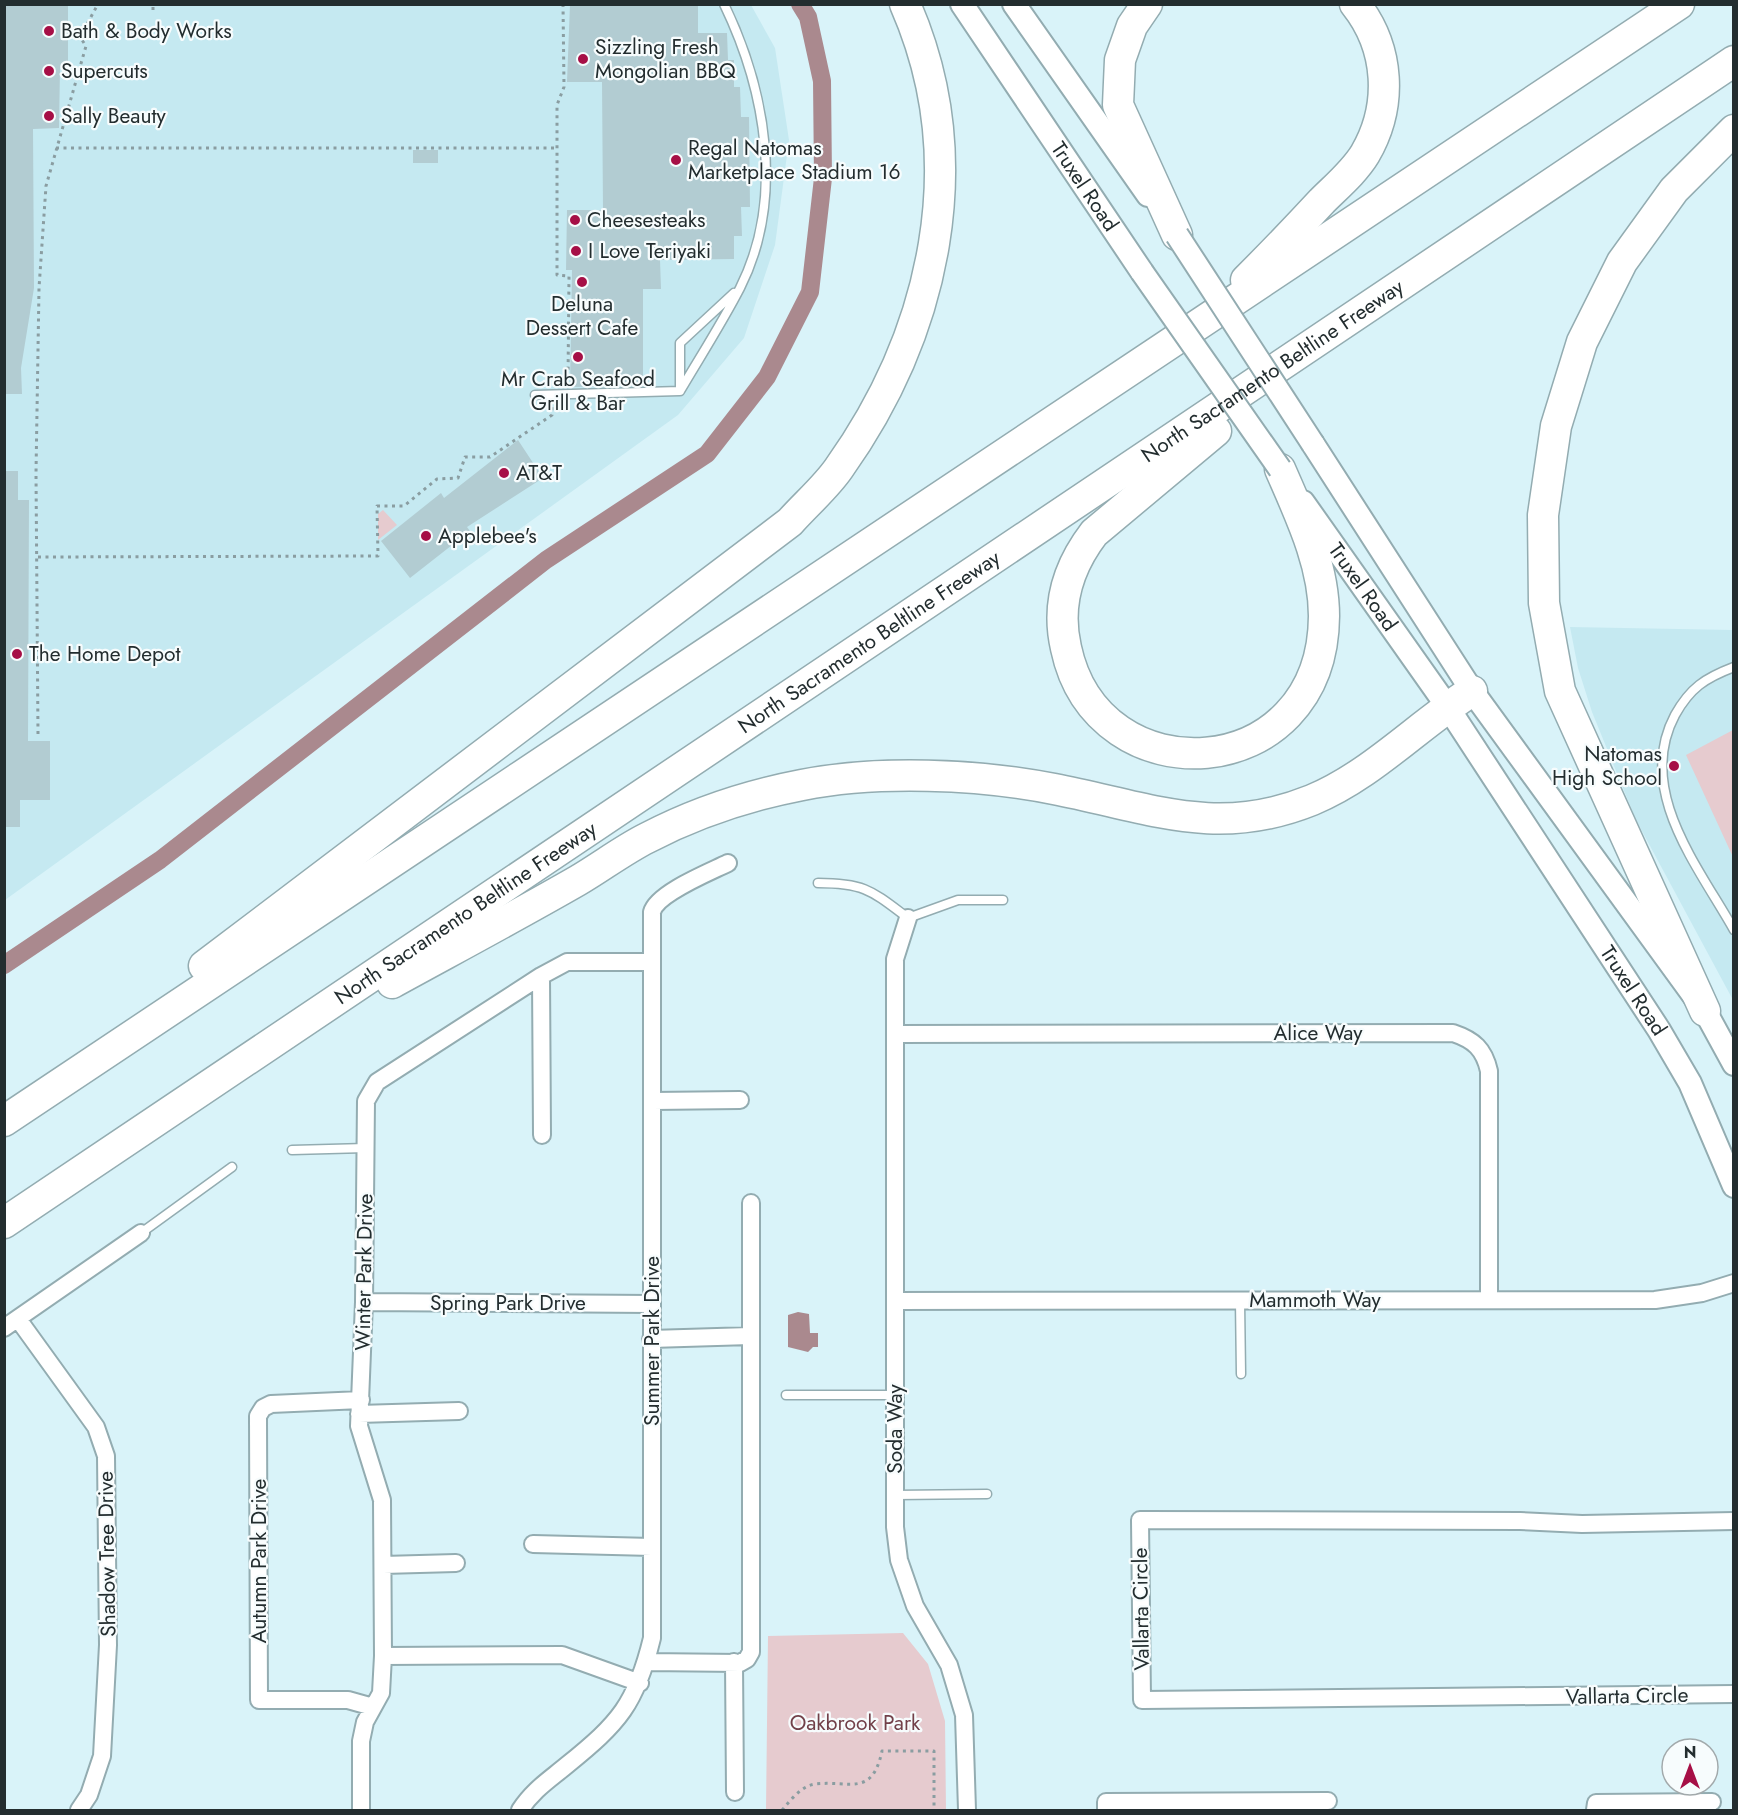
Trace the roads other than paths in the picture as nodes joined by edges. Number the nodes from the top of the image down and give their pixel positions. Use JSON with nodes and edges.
{"nodes":[{"id":1,"x":724,"y":4,"type":"edge"},
{"id":2,"x":905,"y":4,"type":"edge"},
{"id":3,"x":962,"y":4,"type":"edge"},
{"id":4,"x":1014,"y":4,"type":"edge"},
{"id":5,"x":1147,"y":4,"type":"edge"},
{"id":6,"x":1355,"y":4,"type":"edge"},
{"id":7,"x":1679,"y":4,"type":"edge"},
{"id":8,"x":1734,"y":61,"type":"edge"},
{"id":9,"x":1734,"y":130,"type":"edge"},
{"id":10,"x":1177,"y":235,"type":"junction"},
{"id":11,"x":741,"y":286,"type":"junction"},
{"id":12,"x":1206,"y":322,"type":"junction"},
{"id":13,"x":1330,"y":334,"type":"junction"},
{"id":14,"x":680,"y":391,"type":"junction"},
{"id":15,"x":535,"y":395,"type":"dead end"},
{"id":16,"x":1280,"y":469,"type":"junction"},
{"id":17,"x":1734,"y":667,"type":"edge"},
{"id":18,"x":1472,"y":691,"type":"junction"},
{"id":19,"x":1447,"y":706,"type":"junction"},
{"id":20,"x":728,"y":863,"type":"dead end"},
{"id":21,"x":818,"y":883,"type":"dead end"},
{"id":22,"x":1003,"y":900,"type":"dead end"},
{"id":23,"x":908,"y":918,"type":"junction"},
{"id":24,"x":1734,"y":930,"type":"edge"},
{"id":25,"x":652,"y":962,"type":"junction"},
{"id":26,"x":542,"y":976,"type":"junction"},
{"id":27,"x":1706,"y":1011,"type":"junction"},
{"id":28,"x":896,"y":1034,"type":"junction"},
{"id":29,"x":1734,"y":1064,"type":"edge"},
{"id":30,"x":211,"y":1083,"type":"junction"},
{"id":31,"x":740,"y":1100,"type":"dead end"},
{"id":32,"x":653,"y":1101,"type":"junction"},
{"id":33,"x":4,"y":1119,"type":"edge"},
{"id":34,"x":542,"y":1135,"type":"dead end"},
{"id":35,"x":366,"y":1148,"type":"junction"},
{"id":36,"x":292,"y":1150,"type":"dead end"},
{"id":37,"x":232,"y":1167,"type":"dead end"},
{"id":38,"x":1734,"y":1186,"type":"edge"},
{"id":39,"x":751,"y":1203,"type":"dead end"},
{"id":40,"x":4,"y":1223,"type":"edge"},
{"id":41,"x":141,"y":1233,"type":"joint"},
{"id":42,"x":1734,"y":1283,"type":"edge"},
{"id":43,"x":1489,"y":1300,"type":"junction"},
{"id":44,"x":895,"y":1301,"type":"junction"},
{"id":45,"x":1240,"y":1301,"type":"junction"},
{"id":46,"x":364,"y":1302,"type":"junction"},
{"id":47,"x":652,"y":1304,"type":"junction"},
{"id":48,"x":11,"y":1324,"type":"edge"},
{"id":49,"x":750,"y":1336,"type":"junction"},
{"id":50,"x":651,"y":1339,"type":"junction"},
{"id":51,"x":1241,"y":1374,"type":"dead end"},
{"id":52,"x":786,"y":1395,"type":"dead end"},
{"id":53,"x":895,"y":1395,"type":"junction"},
{"id":54,"x":360,"y":1407,"type":"junction"},
{"id":55,"x":459,"y":1411,"type":"dead end"},
{"id":56,"x":987,"y":1494,"type":"dead end"},
{"id":57,"x":895,"y":1495,"type":"junction"},
{"id":58,"x":1734,"y":1521,"type":"edge"},
{"id":59,"x":533,"y":1544,"type":"dead end"},
{"id":60,"x":652,"y":1547,"type":"junction"},
{"id":61,"x":456,"y":1563,"type":"dead end"},
{"id":62,"x":383,"y":1565,"type":"junction"},
{"id":63,"x":383,"y":1656,"type":"junction"},
{"id":64,"x":646,"y":1662,"type":"junction"},
{"id":65,"x":734,"y":1662,"type":"junction"},
{"id":66,"x":640,"y":1683,"type":"junction"},
{"id":67,"x":1734,"y":1694,"type":"edge"},
{"id":68,"x":373,"y":1707,"type":"junction"},
{"id":69,"x":735,"y":1792,"type":"dead end"},
{"id":70,"x":1328,"y":1801,"type":"dead end"},
{"id":71,"x":1712,"y":1802,"type":"dead end"},
{"id":72,"x":79,"y":1810,"type":"edge"},
{"id":73,"x":361,"y":1810,"type":"edge"},
{"id":74,"x":520,"y":1810,"type":"edge"},
{"id":75,"x":967,"y":1810,"type":"edge"},
{"id":76,"x":1106,"y":1810,"type":"edge"},
{"id":77,"x":1596,"y":1810,"type":"edge"}],
"edges":[{"from":1,"to":11,"type":"lane"},
{"from":2,"to":33,"type":"highway"},
{"from":3,"to":16,"type":"main road","name":"Truxel Road","bridge":true},
{"from":4,"to":10,"type":"main road","name":"Truxel Road"},
{"from":5,"to":10,"type":"highway"},
{"from":6,"to":12,"type":"highway"},
{"from":7,"to":12,"type":"highway"},
{"from":8,"to":13,"type":"highway","name":"North Sacramento Beltline Freeway"},
{"from":9,"to":27,"type":"highway"},
{"from":10,"to":18,"type":"main road","name":"Truxel Road","bridge":true},
{"from":11,"to":14,"type":"lane"},
{"from":11,"to":14,"type":"lane"},
{"from":12,"to":33,"type":"highway"},
{"from":13,"to":16,"type":"highway"},
{"from":13,"to":30,"type":"highway","name":"North Sacramento Beltline Freeway"},
{"from":14,"to":15,"type":"lane"},
{"from":16,"to":19,"type":"main road","name":"Truxel Road"},
{"from":17,"to":24,"type":"lane"},
{"from":18,"to":19,"type":"highway"},
{"from":18,"to":27,"type":"main road","name":"Truxel Road"},
{"from":19,"to":30,"type":"highway"},
{"from":19,"to":38,"type":"main road","name":"Truxel Road"},
{"from":20,"to":25,"type":"street","name":"Summer Park Drive"},
{"from":21,"to":23,"type":"lane"},
{"from":22,"to":23,"type":"lane"},
{"from":23,"to":28,"type":"street","name":"Soda Way"},
{"from":25,"to":26,"type":"street","name":"Winter Park Drive"},
{"from":25,"to":32,"type":"street","name":"Summer Park Drive"},
{"from":26,"to":34,"type":"street"},
{"from":26,"to":35,"type":"street","name":"Winter Park Drive"},
{"from":27,"to":29,"type":"main road","name":"Truxel Road"},
{"from":28,"to":43,"type":"street","name":"Alice Way"},
{"from":28,"to":44,"type":"street","name":"Soda Way"},
{"from":30,"to":40,"type":"highway","name":"North Sacramento Beltline Freeway"},
{"from":31,"to":32,"type":"street"},
{"from":32,"to":47,"type":"street","name":"Summer Park Drive"},
{"from":35,"to":36,"type":"lane"},
{"from":35,"to":46,"type":"street","name":"Winter Park Drive"},
{"from":37,"to":41,"type":"lane"},
{"from":39,"to":49,"type":"street"},
{"from":41,"to":48,"type":"street"},
{"from":42,"to":43,"type":"street","name":"Mammoth Way"},
{"from":43,"to":45,"type":"street","name":"Mammoth Way"},
{"from":44,"to":45,"type":"street","name":"Mammoth Way"},
{"from":44,"to":53,"type":"street","name":"Soda Way"},
{"from":45,"to":51,"type":"lane"},
{"from":46,"to":47,"type":"street","name":"Spring Park Drive"},
{"from":46,"to":54,"type":"street","name":"Winter Park Drive"},
{"from":47,"to":50,"type":"street","name":"Summer Park Drive"},
{"from":48,"to":72,"type":"street","name":"Shadow Tree Drive"},
{"from":49,"to":50,"type":"street"},
{"from":49,"to":65,"type":"street"},
{"from":50,"to":60,"type":"street","name":"Summer Park Drive"},
{"from":52,"to":53,"type":"lane"},
{"from":53,"to":57,"type":"street","name":"Soda Way"},
{"from":54,"to":55,"type":"street"},
{"from":54,"to":62,"type":"street","name":"Winter Park Drive"},
{"from":54,"to":68,"type":"street","name":"Autumn Park Drive"},
{"from":56,"to":57,"type":"lane"},
{"from":57,"to":75,"type":"street","name":"Soda Way"},
{"from":58,"to":67,"type":"street","name":"Vallarta Circle"},
{"from":59,"to":60,"type":"street"},
{"from":60,"to":64,"type":"street","name":"Summer Park Drive"},
{"from":61,"to":62,"type":"street"},
{"from":62,"to":63,"type":"street","name":"Winter Park Drive"},
{"from":63,"to":66,"type":"street"},
{"from":63,"to":68,"type":"street","name":"Winter Park Drive"},
{"from":64,"to":65,"type":"street"},
{"from":64,"to":66,"type":"street","name":"Summer Park Drive"},
{"from":65,"to":69,"type":"street"},
{"from":66,"to":74,"type":"street","name":"Summer Park Drive"},
{"from":68,"to":73,"type":"street","name":"Winter Park Drive"},
{"from":70,"to":76,"type":"street"},
{"from":71,"to":77,"type":"street"}]}
